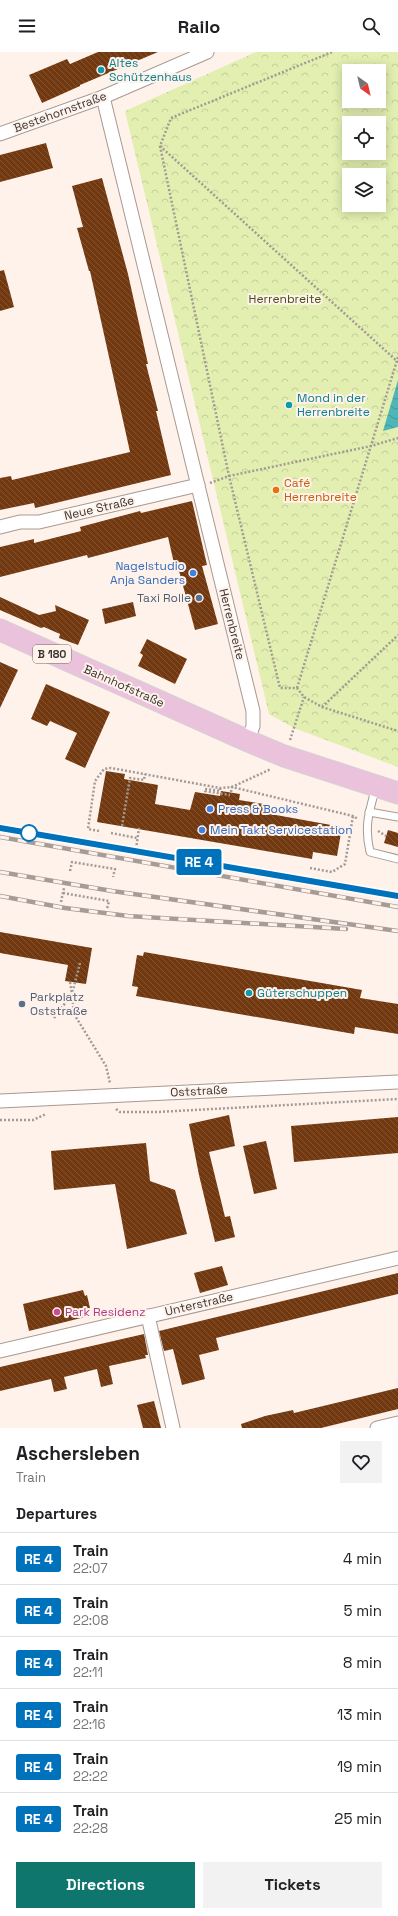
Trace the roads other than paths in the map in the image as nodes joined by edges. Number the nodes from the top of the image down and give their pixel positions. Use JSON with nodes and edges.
{"nodes":[{"id":1,"x":207,"y":52,"type":"edge"},
{"id":2,"x":103,"y":97,"type":"junction"},
{"id":3,"x":0,"y":134,"type":"edge"},
{"id":4,"x":198,"y":485,"type":"junction"},
{"id":5,"x":0,"y":527,"type":"edge"},
{"id":6,"x":0,"y":630,"type":"edge"},
{"id":7,"x":248,"y":741,"type":"junction"},
{"id":8,"x":376,"y":786,"type":"junction"},
{"id":9,"x":398,"y":793,"type":"edge"},
{"id":10,"x":369,"y":812,"type":"junction"},
{"id":11,"x":398,"y":817,"type":"edge"},
{"id":12,"x":398,"y":859,"type":"edge"},
{"id":13,"x":398,"y":1082,"type":"edge"},
{"id":14,"x":0,"y":1101,"type":"edge"},
{"id":15,"x":398,"y":1258,"type":"edge"},
{"id":16,"x":148,"y":1316,"type":"junction"},
{"id":17,"x":0,"y":1351,"type":"edge"},
{"id":18,"x":398,"y":1423,"type":"edge"},
{"id":19,"x":173,"y":1428,"type":"edge"},
{"id":20,"x":377,"y":1428,"type":"edge"}],
"edges":[{"from":1,"to":2,"type":"street","name":"Bestehornstraße"},
{"from":2,"to":3,"type":"street","name":"Bestehornstraße"},
{"from":2,"to":4,"type":"street","name":"Herrenbreite"},
{"from":4,"to":5,"type":"street","name":"Neue Straße"},
{"from":4,"to":7,"type":"street","name":"Herrenbreite"},
{"from":6,"to":7,"type":"main road","name":"Bahnhofstraße","number":"B 180"},
{"from":7,"to":8,"type":"main road","number":"B 180"},
{"from":8,"to":9,"type":"main road","number":"B 180"},
{"from":8,"to":10,"type":"lane"},
{"from":10,"to":11,"type":"lane"},
{"from":10,"to":12,"type":"lane"},
{"from":13,"to":14,"type":"street","name":"Oststraße"},
{"from":15,"to":16,"type":"street","name":"Unterstraße"},
{"from":16,"to":17,"type":"street","name":"Unterstraße"},
{"from":16,"to":19,"type":"street"},
{"from":18,"to":20,"type":"street"}]}
